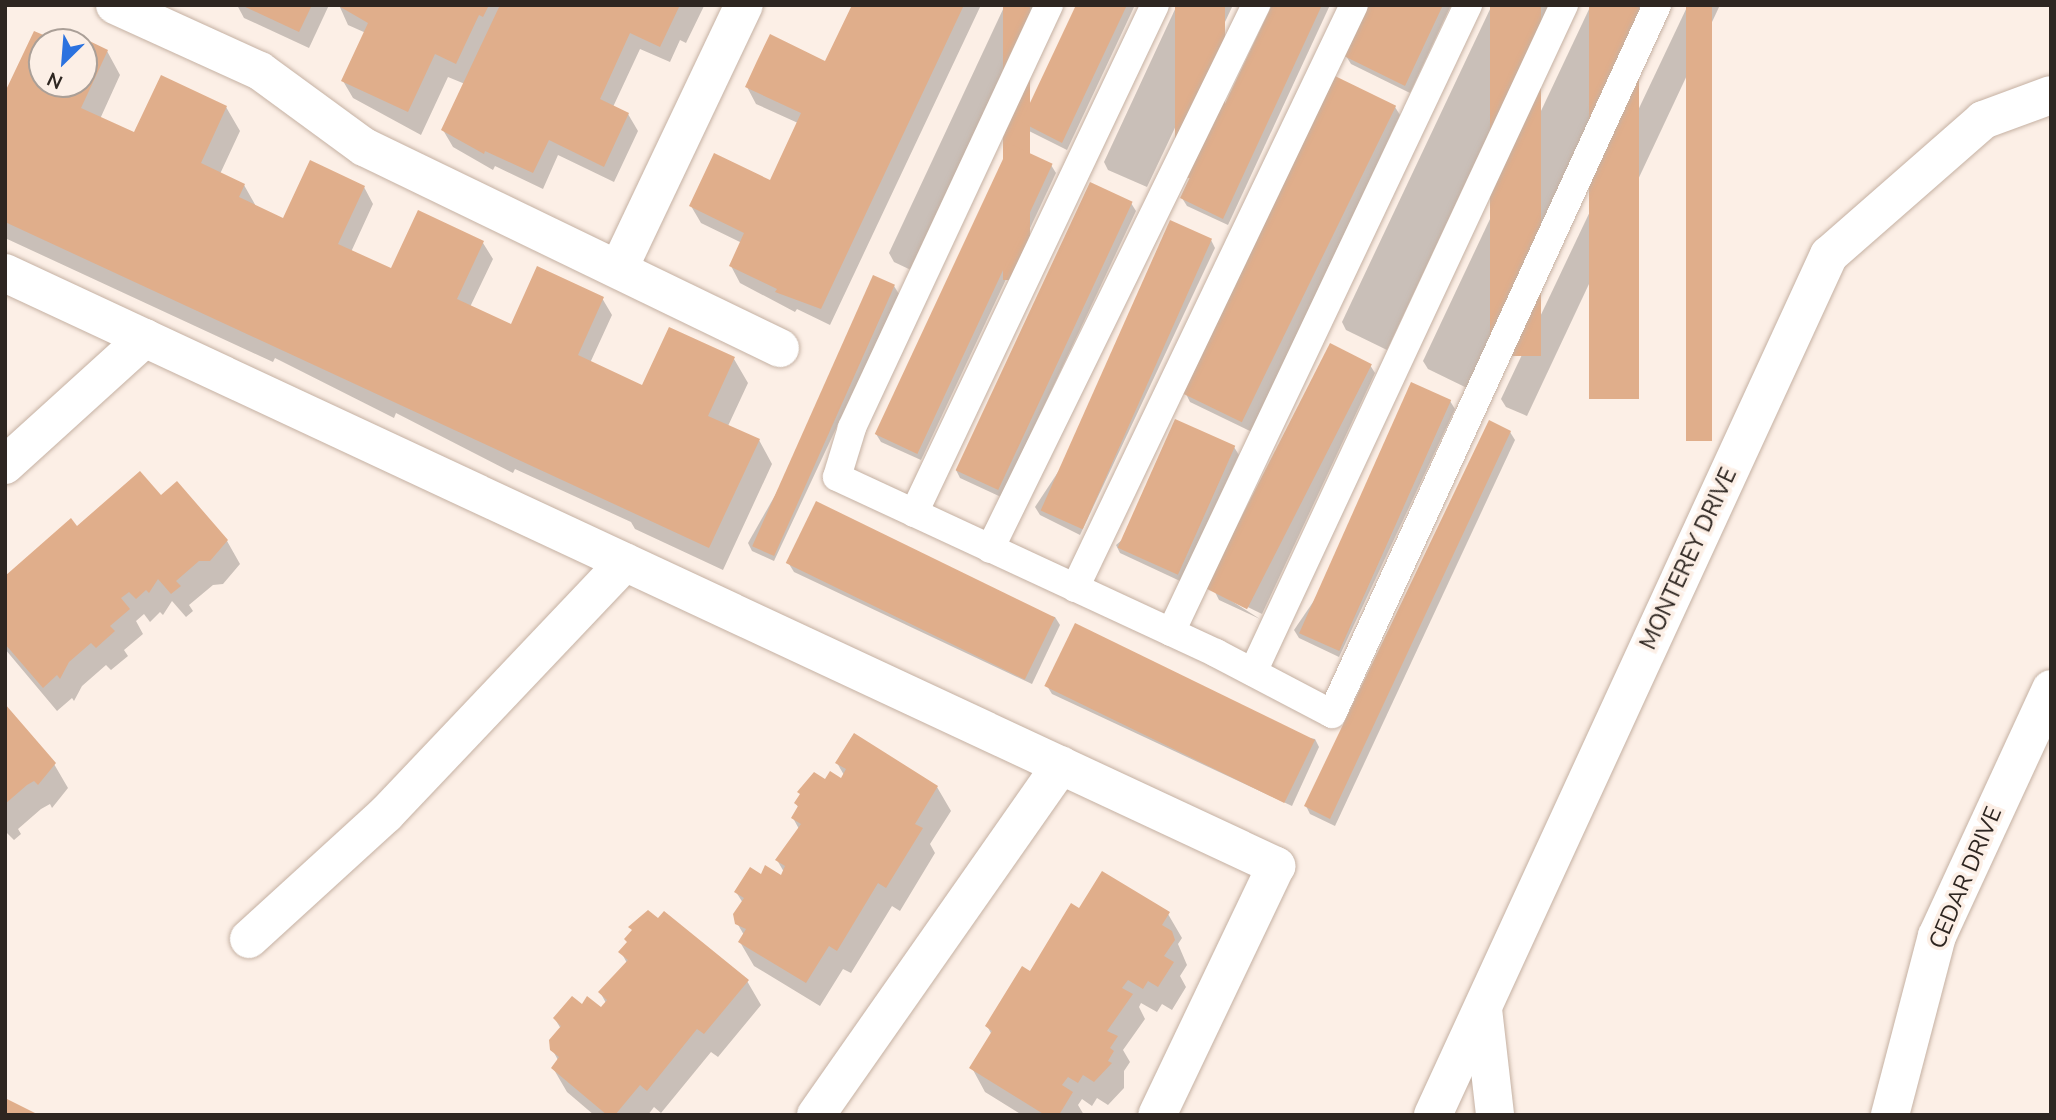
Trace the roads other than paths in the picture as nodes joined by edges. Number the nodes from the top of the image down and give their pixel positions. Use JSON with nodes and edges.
{"nodes":[{"id":1,"x":115,"y":5,"type":"edge"},
{"id":2,"x":744,"y":5,"type":"edge"},
{"id":3,"x":1049,"y":5,"type":"edge"},
{"id":4,"x":1155,"y":5,"type":"edge"},
{"id":5,"x":1256,"y":5,"type":"edge"},
{"id":6,"x":1354,"y":5,"type":"edge"},
{"id":7,"x":1468,"y":5,"type":"edge"},
{"id":8,"x":1564,"y":5,"type":"edge"},
{"id":9,"x":1657,"y":5,"type":"edge"},
{"id":10,"x":2051,"y":95,"type":"edge"},
{"id":11,"x":619,"y":268,"type":"junction"},
{"id":12,"x":5,"y":273,"type":"edge"},
{"id":13,"x":145,"y":338,"type":"junction"},
{"id":14,"x":780,"y":348,"type":"dead end"},
{"id":15,"x":5,"y":465,"type":"edge"},
{"id":16,"x":914,"y":513,"type":"junction"},
{"id":17,"x":990,"y":549,"type":"junction"},
{"id":18,"x":625,"y":562,"type":"junction"},
{"id":19,"x":1075,"y":589,"type":"junction"},
{"id":20,"x":1171,"y":632,"type":"junction"},
{"id":21,"x":1253,"y":672,"type":"junction"},
{"id":22,"x":2051,"y":689,"type":"edge"},
{"id":23,"x":1061,"y":765,"type":"junction"},
{"id":24,"x":249,"y":939,"type":"dead end"},
{"id":25,"x":1483,"y":1009,"type":"junction"},
{"id":26,"x":816,"y":1115,"type":"edge"},
{"id":27,"x":1157,"y":1115,"type":"edge"},
{"id":28,"x":1433,"y":1115,"type":"edge"},
{"id":29,"x":1495,"y":1115,"type":"edge"},
{"id":30,"x":1890,"y":1115,"type":"edge"}],
"edges":[{"from":1,"to":11,"type":"street"},
{"from":2,"to":11,"type":"street"},
{"from":3,"to":16,"type":"lane"},
{"from":4,"to":16,"type":"lane"},
{"from":5,"to":17,"type":"lane"},
{"from":6,"to":19,"type":"lane"},
{"from":7,"to":20,"type":"lane"},
{"from":8,"to":21,"type":"lane"},
{"from":9,"to":21,"type":"lane"},
{"from":10,"to":25,"type":"street","name":"MONTEREY DRIVE"},
{"from":11,"to":14,"type":"street"},
{"from":12,"to":13,"type":"street"},
{"from":13,"to":15,"type":"street"},
{"from":13,"to":18,"type":"street"},
{"from":16,"to":17,"type":"lane"},
{"from":17,"to":19,"type":"lane"},
{"from":18,"to":23,"type":"street"},
{"from":18,"to":24,"type":"street"},
{"from":19,"to":20,"type":"lane"},
{"from":20,"to":21,"type":"lane"},
{"from":22,"to":30,"type":"street","name":"CEDAR DRIVE"},
{"from":23,"to":26,"type":"street"},
{"from":23,"to":27,"type":"street"},
{"from":25,"to":28,"type":"street","name":"MONTEREY DRIVE"},
{"from":25,"to":29,"type":"street"}]}
